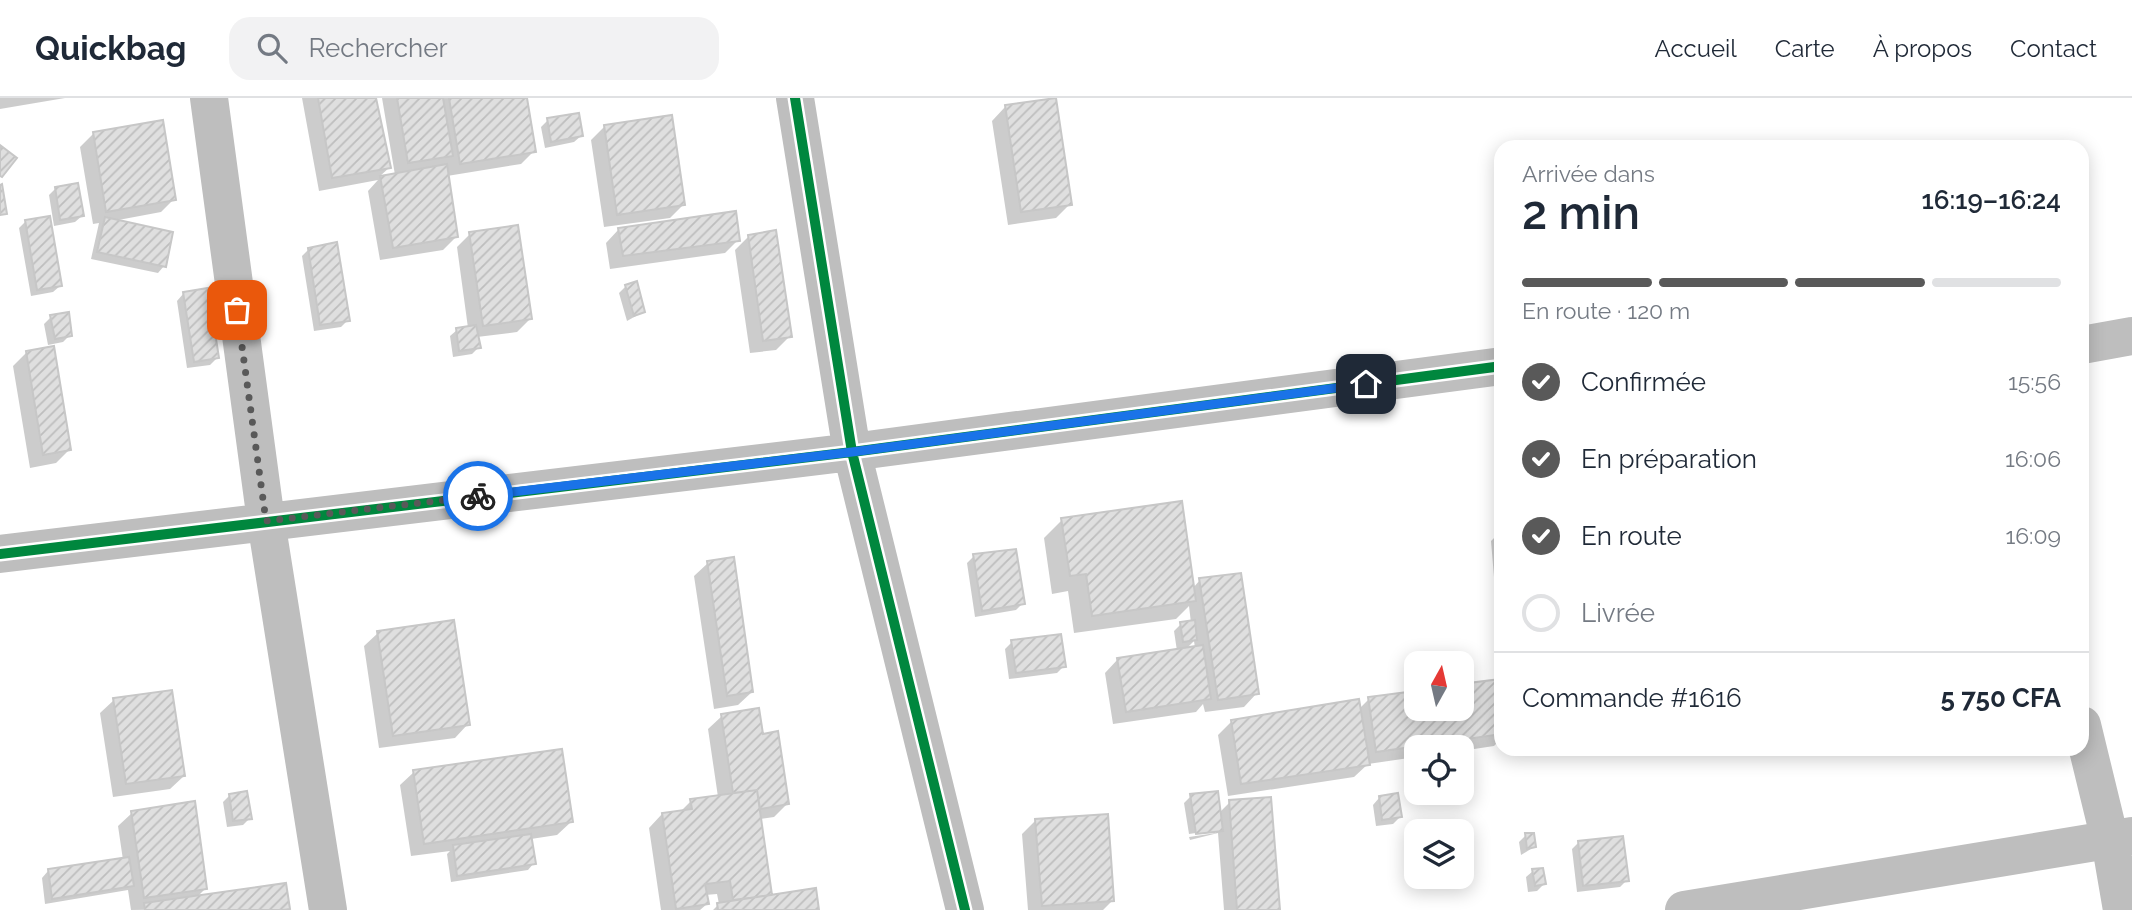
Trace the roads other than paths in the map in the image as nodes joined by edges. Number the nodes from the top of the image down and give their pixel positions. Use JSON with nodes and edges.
{"nodes":[{"id":1,"x":209,"y":98,"type":"edge"},
{"id":2,"x":795,"y":98,"type":"edge"},
{"id":3,"x":2132,"y":336,"type":"edge"},
{"id":4,"x":2089,"y":344,"type":"edge"},
{"id":5,"x":1494,"y":367,"type":"edge"},
{"id":6,"x":852,"y":452,"type":"junction"},
{"id":7,"x":266,"y":521,"type":"junction"},
{"id":8,"x":0,"y":554,"type":"edge"},
{"id":9,"x":2089,"y":744,"type":"edge"},
{"id":10,"x":2121,"y":838,"type":"edge"},
{"id":11,"x":328,"y":910,"type":"edge"},
{"id":12,"x":965,"y":910,"type":"edge"},
{"id":13,"x":1684,"y":910,"type":"edge"},
{"id":14,"x":2122,"y":910,"type":"edge"}],
"edges":[{"from":1,"to":7,"type":"street"},
{"from":2,"to":6,"type":"street"},
{"from":3,"to":4,"type":"street"},
{"from":5,"to":6,"type":"street"},
{"from":6,"to":7,"type":"street"},
{"from":6,"to":12,"type":"street"},
{"from":7,"to":8,"type":"street"},
{"from":7,"to":11,"type":"street"},
{"from":9,"to":10,"type":"street"},
{"from":10,"to":13,"type":"street"},
{"from":10,"to":14,"type":"street"}]}
